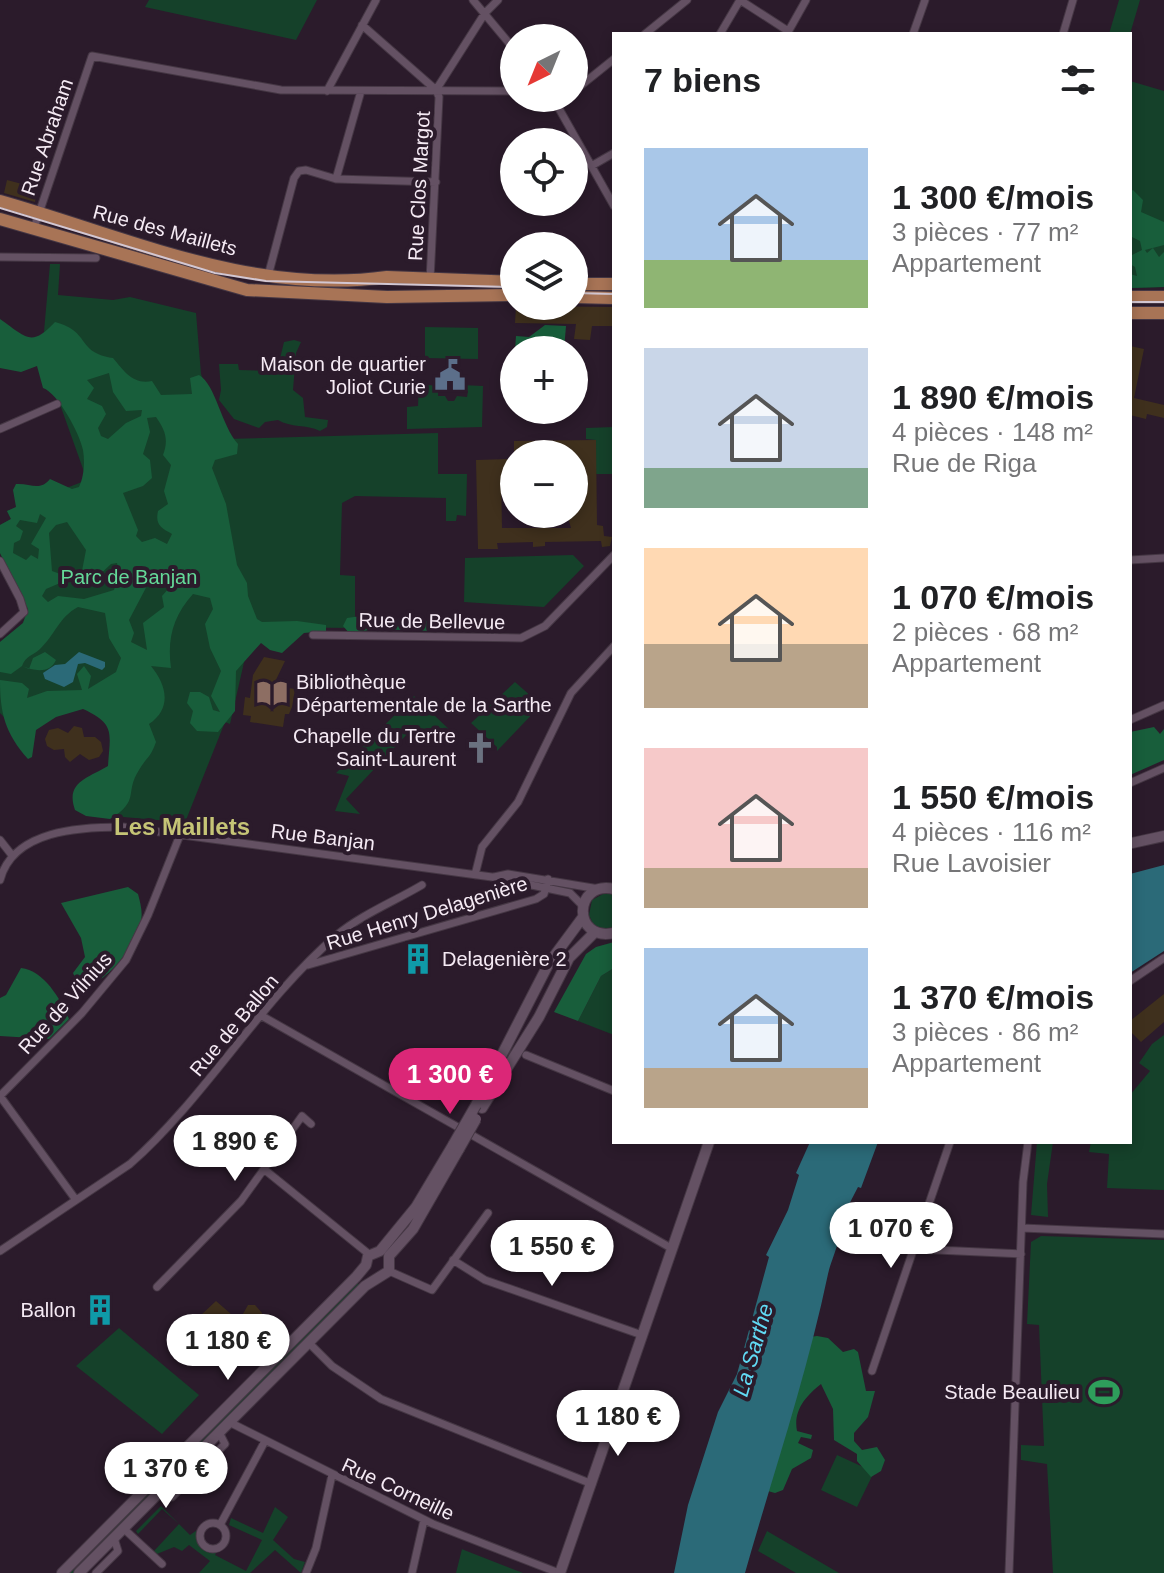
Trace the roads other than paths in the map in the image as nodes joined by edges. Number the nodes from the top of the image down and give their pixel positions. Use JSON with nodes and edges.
{"nodes":[{"id":1,"x":376,"y":0,"type":"edge"},
{"id":2,"x":473,"y":0,"type":"edge"},
{"id":3,"x":498,"y":0,"type":"edge"},
{"id":4,"x":687,"y":0,"type":"edge"},
{"id":5,"x":740,"y":0,"type":"edge"},
{"id":6,"x":806,"y":0,"type":"edge"},
{"id":7,"x":925,"y":0,"type":"edge"},
{"id":8,"x":1073,"y":0,"type":"edge"},
{"id":9,"x":485,"y":13,"type":"junction"},
{"id":10,"x":362,"y":25,"type":"junction"},
{"id":11,"x":500,"y":32,"type":"edge"},
{"id":12,"x":647,"y":32,"type":"edge"},
{"id":13,"x":721,"y":32,"type":"edge"},
{"id":14,"x":787,"y":32,"type":"edge"},
{"id":15,"x":914,"y":32,"type":"edge"},
{"id":16,"x":1064,"y":32,"type":"edge"},
{"id":17,"x":612,"y":61,"type":"edge"},
{"id":18,"x":588,"y":80,"type":"edge"},
{"id":19,"x":436,"y":90,"type":"junction"},
{"id":20,"x":327,"y":91,"type":"junction"},
{"id":21,"x":361,"y":91,"type":"junction"},
{"id":22,"x":500,"y":91,"type":"edge"},
{"id":23,"x":562,"y":112,"type":"edge"},
{"id":24,"x":612,"y":154,"type":"edge"},
{"id":25,"x":593,"y":165,"type":"junction"},
{"id":26,"x":336,"y":179,"type":"junction"},
{"id":27,"x":436,"y":182,"type":"junction"},
{"id":28,"x":0,"y":201,"type":"edge"},
{"id":29,"x":612,"y":202,"type":"edge"},
{"id":30,"x":39,"y":212,"type":"junction"},
{"id":31,"x":0,"y":219,"type":"edge"},
{"id":32,"x":34,"y":228,"type":"junction"},
{"id":33,"x":0,"y":257,"type":"edge"},
{"id":34,"x":96,"y":258,"type":"dead end"},
{"id":35,"x":268,"y":276,"type":"junction"},
{"id":36,"x":430,"y":280,"type":"junction"},
{"id":37,"x":500,"y":280,"type":"edge"},
{"id":38,"x":588,"y":284,"type":"edge"},
{"id":39,"x":612,"y":284,"type":"edge"},
{"id":40,"x":500,"y":295,"type":"edge"},
{"id":41,"x":588,"y":297,"type":"edge"},
{"id":42,"x":1132,"y":297,"type":"edge"},
{"id":43,"x":1164,"y":297,"type":"edge"},
{"id":44,"x":612,"y":298,"type":"edge"},
{"id":45,"x":1132,"y":313,"type":"edge"},
{"id":46,"x":1164,"y":313,"type":"edge"},
{"id":47,"x":57,"y":404,"type":"dead end"},
{"id":48,"x":0,"y":429,"type":"edge"},
{"id":49,"x":612,"y":557,"type":"edge"},
{"id":50,"x":1164,"y":558,"type":"edge"},
{"id":51,"x":1132,"y":560,"type":"edge"},
{"id":52,"x":0,"y":561,"type":"edge"},
{"id":53,"x":0,"y":634,"type":"edge"},
{"id":54,"x":313,"y":635,"type":"dead end"},
{"id":55,"x":612,"y":648,"type":"edge"},
{"id":56,"x":1164,"y":705,"type":"edge"},
{"id":57,"x":1132,"y":719,"type":"edge"},
{"id":58,"x":1164,"y":768,"type":"edge"},
{"id":59,"x":1132,"y":782,"type":"edge"},
{"id":60,"x":180,"y":835,"type":"junction"},
{"id":61,"x":1164,"y":836,"type":"edge"},
{"id":62,"x":0,"y":840,"type":"edge"},
{"id":63,"x":1132,"y":845,"type":"edge"},
{"id":64,"x":11,"y":854,"type":"junction"},
{"id":65,"x":475,"y":875,"type":"junction"},
{"id":66,"x":492,"y":877,"type":"junction"},
{"id":67,"x":548,"y":879,"type":"junction"},
{"id":68,"x":0,"y":880,"type":"edge"},
{"id":69,"x":422,"y":885,"type":"dead end"},
{"id":70,"x":609,"y":886,"type":"edge"},
{"id":71,"x":545,"y":889,"type":"junction"},
{"id":72,"x":583,"y":911,"type":"junction"},
{"id":73,"x":595,"y":932,"type":"junction"},
{"id":74,"x":612,"y":933,"type":"edge"},
{"id":75,"x":1164,"y":958,"type":"edge"},
{"id":76,"x":305,"y":966,"type":"junction"},
{"id":77,"x":1132,"y":980,"type":"edge"},
{"id":78,"x":262,"y":1016,"type":"junction"},
{"id":79,"x":526,"y":1055,"type":"dead end"},
{"id":80,"x":612,"y":1090,"type":"edge"},
{"id":81,"x":0,"y":1096,"type":"edge"},
{"id":82,"x":479,"y":1106,"type":"junction"},
{"id":83,"x":311,"y":1124,"type":"dead end"},
{"id":84,"x":708,"y":1144,"type":"edge"},
{"id":85,"x":949,"y":1144,"type":"edge"},
{"id":86,"x":1028,"y":1144,"type":"edge"},
{"id":87,"x":265,"y":1170,"type":"junction"},
{"id":88,"x":76,"y":1200,"type":"junction"},
{"id":89,"x":488,"y":1213,"type":"dead end"},
{"id":90,"x":1022,"y":1228,"type":"junction"},
{"id":91,"x":1164,"y":1234,"type":"edge"},
{"id":92,"x":671,"y":1248,"type":"junction"},
{"id":93,"x":915,"y":1249,"type":"junction"},
{"id":94,"x":0,"y":1251,"type":"edge"},
{"id":95,"x":1021,"y":1254,"type":"junction"},
{"id":96,"x":376,"y":1257,"type":"junction"},
{"id":97,"x":453,"y":1260,"type":"junction"},
{"id":98,"x":389,"y":1271,"type":"junction"},
{"id":99,"x":377,"y":1276,"type":"junction"},
{"id":100,"x":157,"y":1287,"type":"dead end"},
{"id":101,"x":642,"y":1335,"type":"junction"},
{"id":102,"x":309,"y":1343,"type":"junction"},
{"id":103,"x":872,"y":1371,"type":"dead end"},
{"id":104,"x":229,"y":1422,"type":"junction"},
{"id":105,"x":265,"y":1441,"type":"junction"},
{"id":106,"x":332,"y":1475,"type":"junction"},
{"id":107,"x":592,"y":1484,"type":"junction"},
{"id":108,"x":424,"y":1520,"type":"junction"},
{"id":109,"x":220,"y":1525,"type":"dead end"},
{"id":110,"x":123,"y":1528,"type":"junction"},
{"id":111,"x":114,"y":1538,"type":"junction"},
{"id":112,"x":162,"y":1564,"type":"dead end"},
{"id":113,"x":62,"y":1573,"type":"edge"},
{"id":114,"x":79,"y":1573,"type":"edge"},
{"id":115,"x":96,"y":1573,"type":"edge"},
{"id":116,"x":306,"y":1573,"type":"edge"},
{"id":117,"x":412,"y":1573,"type":"edge"},
{"id":118,"x":560,"y":1573,"type":"edge"},
{"id":119,"x":1009,"y":1573,"type":"edge"}],
"edges":[{"from":1,"to":10,"type":"street"},
{"from":2,"to":9,"type":"street"},
{"from":3,"to":9,"type":"street","name":"Rue Clos Margot"},
{"from":4,"to":12,"type":"street"},
{"from":5,"to":13,"type":"street"},
{"from":5,"to":14,"type":"street"},
{"from":6,"to":14,"type":"street"},
{"from":7,"to":15,"type":"street"},
{"from":8,"to":16,"type":"street"},
{"from":9,"to":11,"type":"street"},
{"from":9,"to":19,"type":"street","name":"Rue Clos Margot"},
{"from":10,"to":19,"type":"street"},
{"from":10,"to":20,"type":"street"},
{"from":17,"to":18,"type":"street"},
{"from":19,"to":21,"type":"street"},
{"from":19,"to":22,"type":"street"},
{"from":19,"to":27,"type":"street","name":"Rue Clos Margot"},
{"from":20,"to":21,"type":"street"},
{"from":20,"to":30,"type":"street","name":"Rue Abraham"},
{"from":21,"to":26,"type":"street"},
{"from":23,"to":25,"type":"street"},
{"from":24,"to":25,"type":"street"},
{"from":25,"to":29,"type":"street"},
{"from":26,"to":27,"type":"street"},
{"from":26,"to":35,"type":"street"},
{"from":27,"to":36,"type":"street","name":"Rue Clos Margot"},
{"from":28,"to":30,"type":"main road","name":"Rue des Maillets"},
{"from":30,"to":32,"type":"street","name":"Rue Abraham"},
{"from":30,"to":35,"type":"main road","name":"Rue des Maillets"},
{"from":31,"to":32,"type":"main road","name":"Rue des Maillets"},
{"from":32,"to":40,"type":"main road","name":"Rue des Maillets"},
{"from":33,"to":34,"type":"street"},
{"from":35,"to":36,"type":"main road","name":"Rue des Maillets"},
{"from":36,"to":37,"type":"main road","name":"Rue des Maillets"},
{"from":38,"to":39,"type":"main road"},
{"from":41,"to":44,"type":"main road"},
{"from":42,"to":43,"type":"main road"},
{"from":45,"to":46,"type":"main road"},
{"from":47,"to":48,"type":"street"},
{"from":49,"to":54,"type":"street","name":"Rue de Bellevue"},
{"from":50,"to":51,"type":"street"},
{"from":52,"to":53,"type":"street"},
{"from":55,"to":65,"type":"street"},
{"from":56,"to":57,"type":"street"},
{"from":58,"to":59,"type":"street"},
{"from":60,"to":64,"type":"street","name":"Rue Banjan"},
{"from":60,"to":65,"type":"street","name":"Rue Banjan"},
{"from":60,"to":81,"type":"street","name":"Rue de Vilnius"},
{"from":61,"to":63,"type":"main road"},
{"from":62,"to":64,"type":"street"},
{"from":64,"to":68,"type":"street"},
{"from":65,"to":66,"type":"street","name":"Rue Banjan"},
{"from":66,"to":67,"type":"street","name":"Rue Banjan"},
{"from":66,"to":71,"type":"street","name":"Rue Banjan"},
{"from":67,"to":70,"type":"street","name":"Rue Banjan"},
{"from":67,"to":71,"type":"street","name":"Rue Henry Delagenière"},
{"from":69,"to":76,"type":"street","name":"Rue de Ballon"},
{"from":70,"to":72,"type":"main road"},
{"from":71,"to":72,"type":"street","name":"Rue Banjan"},
{"from":71,"to":76,"type":"street","name":"Rue Henry Delagenière"},
{"from":72,"to":73,"type":"main road"},
{"from":72,"to":82,"type":"main road"},
{"from":73,"to":74,"type":"main road"},
{"from":73,"to":82,"type":"main road"},
{"from":75,"to":77,"type":"street"},
{"from":76,"to":78,"type":"street","name":"Rue de Ballon"},
{"from":78,"to":88,"type":"street","name":"Rue de Ballon"},
{"from":78,"to":92,"type":"street"},
{"from":79,"to":80,"type":"street"},
{"from":81,"to":88,"type":"street","name":"Rue de Vilnius"},
{"from":82,"to":96,"type":"main road","bridge":true},
{"from":83,"to":87,"type":"street"},
{"from":84,"to":92,"type":"main road"},
{"from":85,"to":93,"type":"street"},
{"from":86,"to":90,"type":"street"},
{"from":87,"to":96,"type":"street"},
{"from":87,"to":100,"type":"street"},
{"from":88,"to":94,"type":"street","name":"Rue de Ballon"},
{"from":89,"to":97,"type":"street"},
{"from":90,"to":91,"type":"street"},
{"from":90,"to":95,"type":"street"},
{"from":92,"to":101,"type":"main road"},
{"from":93,"to":95,"type":"street"},
{"from":93,"to":103,"type":"street"},
{"from":95,"to":119,"type":"street"},
{"from":96,"to":98,"type":"main road"},
{"from":96,"to":99,"type":"main road"},
{"from":96,"to":113,"type":"main road"},
{"from":97,"to":98,"type":"street"},
{"from":97,"to":101,"type":"street"},
{"from":98,"to":99,"type":"main road"},
{"from":99,"to":102,"type":"main road"},
{"from":101,"to":107,"type":"main road"},
{"from":102,"to":104,"type":"main road"},
{"from":102,"to":107,"type":"street"},
{"from":104,"to":105,"type":"street","name":"Rue Corneille"},
{"from":104,"to":110,"type":"main road"},
{"from":105,"to":106,"type":"street","name":"Rue Corneille"},
{"from":105,"to":109,"type":"street"},
{"from":106,"to":108,"type":"street","name":"Rue Corneille"},
{"from":106,"to":116,"type":"street"},
{"from":107,"to":118,"type":"main road"},
{"from":108,"to":117,"type":"street"},
{"from":108,"to":118,"type":"street","name":"Rue Corneille"},
{"from":110,"to":111,"type":"main road"},
{"from":110,"to":112,"type":"street"},
{"from":111,"to":114,"type":"main road"},
{"from":111,"to":115,"type":"street"}]}
